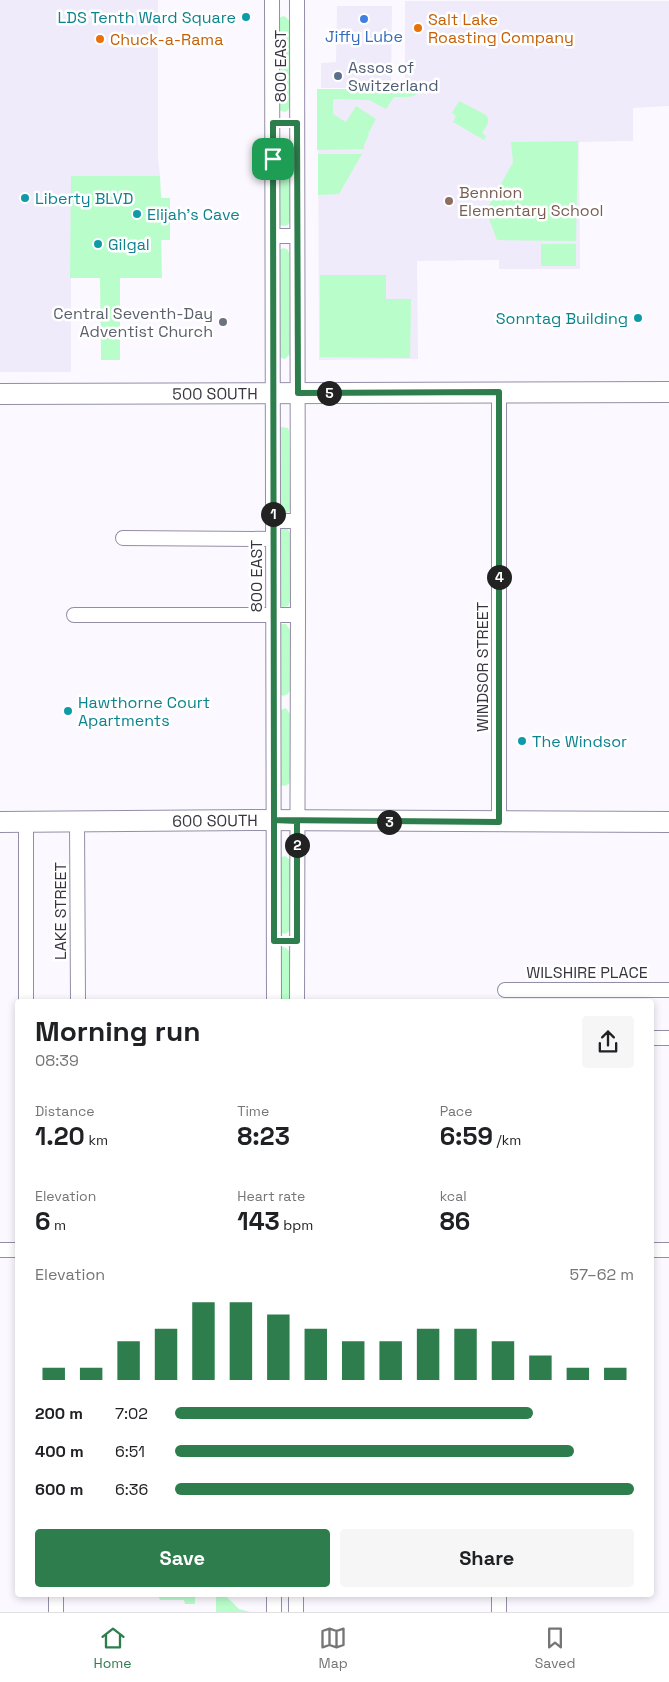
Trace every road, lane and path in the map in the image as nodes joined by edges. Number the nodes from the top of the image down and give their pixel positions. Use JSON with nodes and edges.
{"nodes":[{"id":1,"x":272,"y":0,"type":"edge"},
{"id":2,"x":297,"y":0,"type":"edge"},
{"id":3,"x":273,"y":123,"type":"junction"},
{"id":4,"x":297,"y":123,"type":"junction"},
{"id":5,"x":273,"y":236,"type":"junction"},
{"id":6,"x":297,"y":236,"type":"junction"},
{"id":7,"x":499,"y":392,"type":"junction"},
{"id":8,"x":669,"y":392,"type":"edge"},
{"id":9,"x":273,"y":393,"type":"junction"},
{"id":10,"x":298,"y":393,"type":"junction"},
{"id":11,"x":0,"y":394,"type":"edge"},
{"id":12,"x":273,"y":521,"type":"junction"},
{"id":13,"x":298,"y":521,"type":"junction"},
{"id":14,"x":123,"y":538,"type":"dead end"},
{"id":15,"x":273,"y":539,"type":"junction"},
{"id":16,"x":74,"y":615,"type":"dead end"},
{"id":17,"x":274,"y":615,"type":"junction"},
{"id":18,"x":298,"y":615,"type":"junction"},
{"id":19,"x":297,"y":701,"type":"junction"},
{"id":20,"x":274,"y":702,"type":"junction"},
{"id":21,"x":274,"y":820,"type":"junction"},
{"id":22,"x":77,"y":821,"type":"junction"},
{"id":23,"x":297,"y":821,"type":"junction"},
{"id":24,"x":0,"y":822,"type":"edge"},
{"id":25,"x":26,"y":822,"type":"junction"},
{"id":26,"x":499,"y":822,"type":"junction"},
{"id":27,"x":669,"y":822,"type":"edge"},
{"id":28,"x":274,"y":941,"type":"junction"},
{"id":29,"x":297,"y":941,"type":"junction"},
{"id":30,"x":505,"y":990,"type":"dead end"},
{"id":31,"x":669,"y":990,"type":"edge"},
{"id":32,"x":26,"y":999,"type":"edge"},
{"id":33,"x":78,"y":999,"type":"edge"},
{"id":34,"x":274,"y":999,"type":"edge"},
{"id":35,"x":297,"y":999,"type":"edge"},
{"id":36,"x":654,"y":1038,"type":"edge"},
{"id":37,"x":669,"y":1038,"type":"edge"},
{"id":38,"x":0,"y":1250,"type":"edge"},
{"id":39,"x":15,"y":1250,"type":"edge"},
{"id":40,"x":654,"y":1250,"type":"edge"},
{"id":41,"x":669,"y":1250,"type":"edge"},
{"id":42,"x":56,"y":1597,"type":"edge"},
{"id":43,"x":274,"y":1597,"type":"edge"},
{"id":44,"x":296,"y":1597,"type":"edge"},
{"id":45,"x":499,"y":1597,"type":"edge"},
{"id":46,"x":56,"y":1612,"type":"edge"},
{"id":47,"x":274,"y":1612,"type":"edge"},
{"id":48,"x":296,"y":1612,"type":"edge"},
{"id":49,"x":499,"y":1612,"type":"edge"}],
"edges":[{"from":1,"to":3,"type":"street","name":"800 EAST"},
{"from":2,"to":4,"type":"street","name":"800 EAST"},
{"from":3,"to":4,"type":"street"},
{"from":3,"to":5,"type":"street","name":"800 EAST"},
{"from":4,"to":6,"type":"street","name":"800 EAST"},
{"from":5,"to":6,"type":"street"},
{"from":5,"to":9,"type":"street","name":"800 EAST"},
{"from":6,"to":10,"type":"street","name":"800 EAST"},
{"from":7,"to":8,"type":"street","name":"500 SOUTH"},
{"from":7,"to":10,"type":"street","name":"500 SOUTH"},
{"from":7,"to":26,"type":"street","name":"WINDSOR STREET"},
{"from":9,"to":10,"type":"street","name":"500 SOUTH"},
{"from":9,"to":11,"type":"street","name":"500 SOUTH"},
{"from":9,"to":12,"type":"street","name":"800 EAST"},
{"from":10,"to":13,"type":"street","name":"800 EAST"},
{"from":12,"to":13,"type":"street"},
{"from":12,"to":15,"type":"street","name":"800 EAST"},
{"from":13,"to":18,"type":"street","name":"800 EAST"},
{"from":14,"to":15,"type":"street"},
{"from":15,"to":17,"type":"street","name":"800 EAST"},
{"from":16,"to":17,"type":"street"},
{"from":17,"to":18,"type":"street"},
{"from":17,"to":20,"type":"street","name":"800 EAST"},
{"from":18,"to":19,"type":"street","name":"800 EAST"},
{"from":19,"to":20,"type":"street"},
{"from":19,"to":23,"type":"street","name":"800 EAST"},
{"from":20,"to":21,"type":"street","name":"800 EAST"},
{"from":21,"to":22,"type":"street","name":"600 SOUTH"},
{"from":21,"to":23,"type":"street","name":"600 SOUTH"},
{"from":21,"to":28,"type":"street","name":"800 EAST"},
{"from":22,"to":25,"type":"street","name":"600 SOUTH"},
{"from":22,"to":33,"type":"street","name":"LAKE STREET"},
{"from":23,"to":26,"type":"street","name":"600 SOUTH"},
{"from":23,"to":29,"type":"street","name":"800 EAST"},
{"from":24,"to":25,"type":"street","name":"600 SOUTH"},
{"from":25,"to":32,"type":"street"},
{"from":26,"to":27,"type":"street","name":"600 SOUTH"},
{"from":28,"to":29,"type":"street"},
{"from":28,"to":34,"type":"street","name":"800 EAST"},
{"from":29,"to":35,"type":"street","name":"800 EAST"},
{"from":30,"to":31,"type":"street","name":"WILSHIRE PLACE"},
{"from":36,"to":37,"type":"street"},
{"from":38,"to":39,"type":"street"},
{"from":40,"to":41,"type":"street"},
{"from":42,"to":46,"type":"street"},
{"from":43,"to":47,"type":"street"},
{"from":44,"to":48,"type":"street"},
{"from":45,"to":49,"type":"street"}]}
